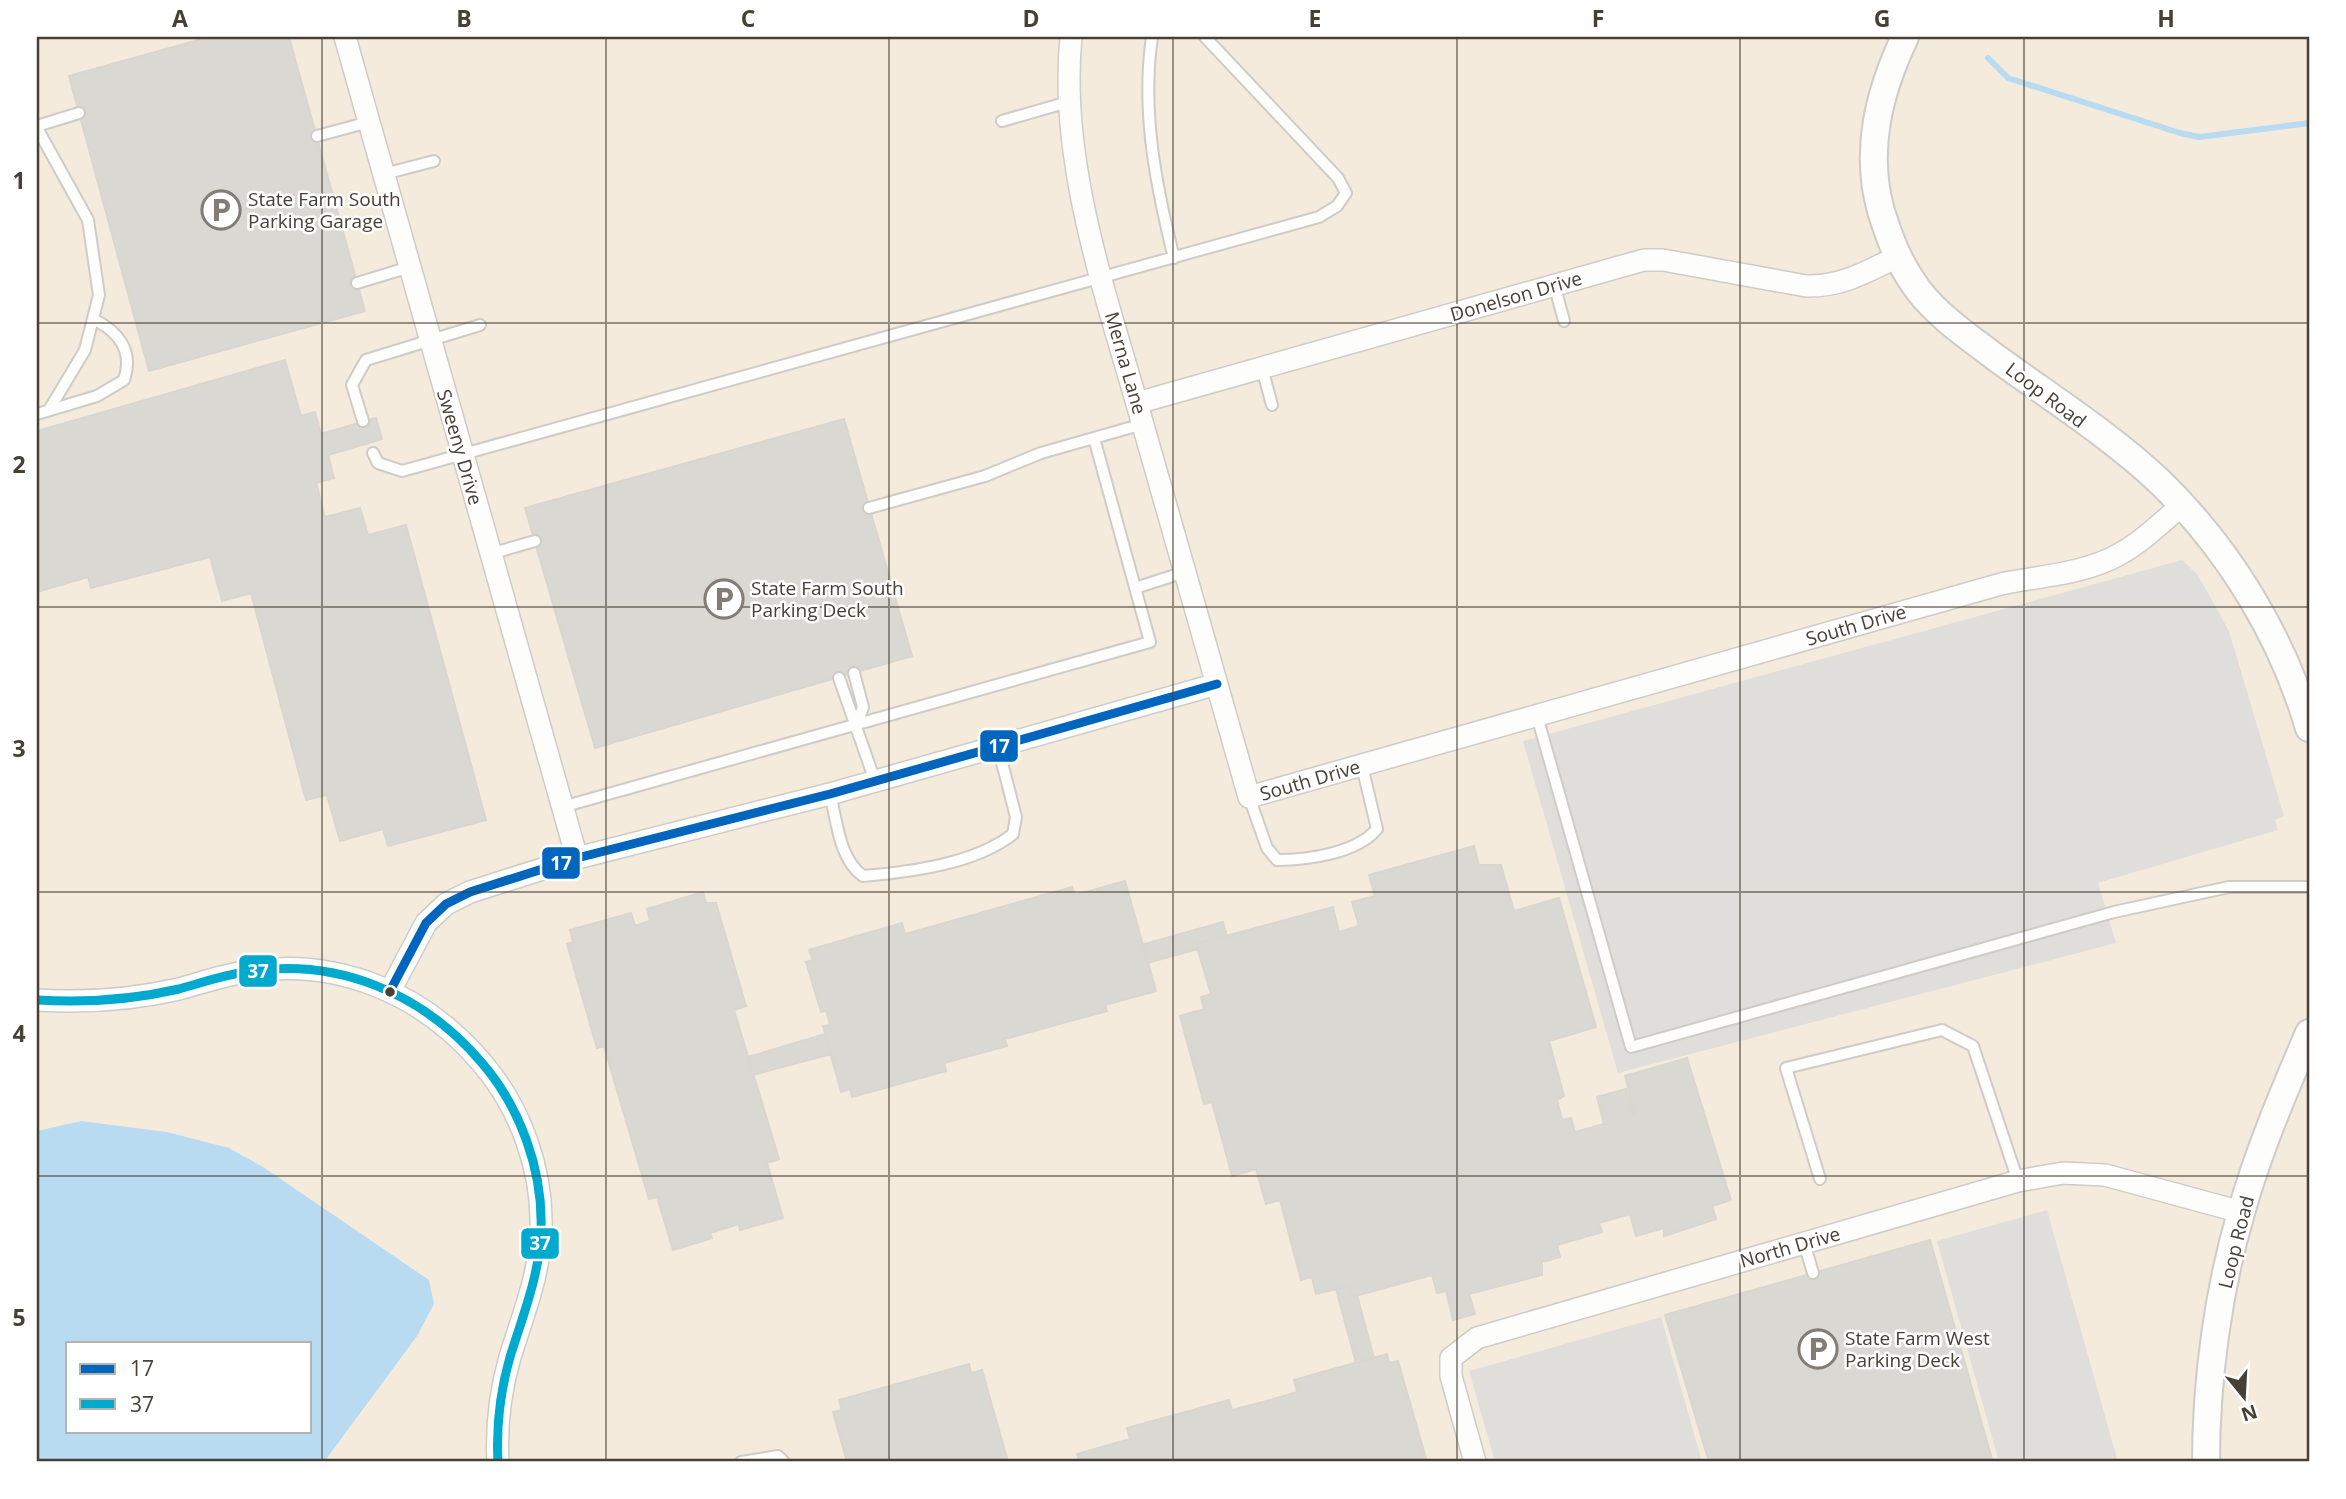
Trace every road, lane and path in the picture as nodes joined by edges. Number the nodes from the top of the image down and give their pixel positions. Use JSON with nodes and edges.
{"nodes":[{"id":1,"x":345,"y":37,"type":"edge"},
{"id":2,"x":1071,"y":37,"type":"edge"},
{"id":3,"x":1152,"y":37,"type":"edge"},
{"id":4,"x":1205,"y":37,"type":"edge"},
{"id":5,"x":1905,"y":37,"type":"edge"},
{"id":6,"x":1068,"y":102,"type":"junction"},
{"id":7,"x":79,"y":113,"type":"dead end"},
{"id":8,"x":1002,"y":121,"type":"dead end"},
{"id":9,"x":369,"y":122,"type":"junction"},
{"id":10,"x":37,"y":127,"type":"edge"},
{"id":11,"x":317,"y":136,"type":"dead end"},
{"id":12,"x":434,"y":161,"type":"dead end"},
{"id":13,"x":384,"y":174,"type":"junction"},
{"id":14,"x":1897,"y":257,"type":"junction"},
{"id":15,"x":1174,"y":258,"type":"junction"},
{"id":16,"x":410,"y":267,"type":"junction"},
{"id":17,"x":1102,"y":278,"type":"junction"},
{"id":18,"x":358,"y":283,"type":"dead end"},
{"id":19,"x":1554,"y":284,"type":"junction"},
{"id":20,"x":93,"y":318,"type":"junction"},
{"id":21,"x":1564,"y":321,"type":"dead end"},
{"id":22,"x":480,"y":325,"type":"dead end"},
{"id":23,"x":431,"y":340,"type":"junction"},
{"id":24,"x":1262,"y":368,"type":"junction"},
{"id":25,"x":1137,"y":403,"type":"junction"},
{"id":26,"x":1272,"y":405,"type":"dead end"},
{"id":27,"x":49,"y":410,"type":"junction"},
{"id":28,"x":37,"y":414,"type":"edge"},
{"id":29,"x":363,"y":421,"type":"dead end"},
{"id":30,"x":1143,"y":424,"type":"junction"},
{"id":31,"x":1094,"y":438,"type":"junction"},
{"id":32,"x":373,"y":453,"type":"dead end"},
{"id":33,"x":462,"y":454,"type":"junction"},
{"id":34,"x":2182,"y":505,"type":"junction"},
{"id":35,"x":869,"y":508,"type":"dead end"},
{"id":36,"x":535,"y":541,"type":"dead end"},
{"id":37,"x":490,"y":554,"type":"junction"},
{"id":38,"x":1185,"y":572,"type":"junction"},
{"id":39,"x":1135,"y":588,"type":"junction"},
{"id":40,"x":854,"y":673,"type":"dead end"},
{"id":41,"x":839,"y":678,"type":"dead end"},
{"id":42,"x":1217,"y":684,"type":"junction"},
{"id":43,"x":1537,"y":716,"type":"junction"},
{"id":44,"x":858,"y":724,"type":"junction"},
{"id":45,"x":2309,"y":728,"type":"edge"},
{"id":46,"x":998,"y":747,"type":"junction"},
{"id":47,"x":1362,"y":766,"type":"junction"},
{"id":48,"x":875,"y":781,"type":"junction"},
{"id":49,"x":830,"y":794,"type":"junction"},
{"id":50,"x":1249,"y":797,"type":"junction"},
{"id":51,"x":562,"y":807,"type":"junction"},
{"id":52,"x":577,"y":858,"type":"junction"},
{"id":53,"x":2309,"y":887,"type":"edge"},
{"id":54,"x":390,"y":991,"type":"junction"},
{"id":55,"x":37,"y":1000,"type":"edge"},
{"id":56,"x":2309,"y":1032,"type":"edge"},
{"id":57,"x":1820,"y":1179,"type":"dead end"},
{"id":58,"x":2018,"y":1181,"type":"junction"},
{"id":59,"x":2241,"y":1212,"type":"junction"},
{"id":60,"x":1804,"y":1243,"type":"junction"},
{"id":61,"x":1813,"y":1273,"type":"dead end"},
{"id":62,"x":498,"y":1462,"type":"edge"},
{"id":63,"x":741,"y":1462,"type":"edge"},
{"id":64,"x":784,"y":1462,"type":"edge"},
{"id":65,"x":1475,"y":1462,"type":"edge"},
{"id":66,"x":2206,"y":1462,"type":"edge"}],
"edges":[{"from":1,"to":9,"type":"street","name":"Sweeny Drive"},
{"from":2,"to":6,"type":"street","name":"Merna Lane"},
{"from":3,"to":15,"type":"lane"},
{"from":4,"to":15,"type":"lane"},
{"from":5,"to":14,"type":"street","name":"Loop Road"},
{"from":6,"to":8,"type":"lane"},
{"from":6,"to":17,"type":"street","name":"Merna Lane"},
{"from":7,"to":10,"type":"lane"},
{"from":9,"to":11,"type":"lane"},
{"from":9,"to":13,"type":"street","name":"Sweeny Drive"},
{"from":10,"to":20,"type":"lane"},
{"from":12,"to":13,"type":"lane"},
{"from":13,"to":16,"type":"street","name":"Sweeny Drive"},
{"from":14,"to":19,"type":"street","name":"Donelson Drive"},
{"from":14,"to":34,"type":"street","name":"Loop Road"},
{"from":15,"to":17,"type":"lane"},
{"from":16,"to":18,"type":"lane"},
{"from":16,"to":23,"type":"street","name":"Sweeny Drive"},
{"from":17,"to":25,"type":"street","name":"Merna Lane"},
{"from":17,"to":33,"type":"lane"},
{"from":19,"to":21,"type":"lane"},
{"from":19,"to":24,"type":"street","name":"Donelson Drive"},
{"from":20,"to":27,"type":"lane"},
{"from":20,"to":27,"type":"lane"},
{"from":22,"to":23,"type":"lane"},
{"from":23,"to":29,"type":"lane"},
{"from":23,"to":33,"type":"street","name":"Sweeny Drive"},
{"from":24,"to":25,"type":"street","name":"Donelson Drive"},
{"from":24,"to":26,"type":"lane"},
{"from":25,"to":30,"type":"street","name":"Merna Lane"},
{"from":27,"to":28,"type":"lane"},
{"from":30,"to":31,"type":"lane"},
{"from":30,"to":38,"type":"street","name":"Merna Lane"},
{"from":31,"to":35,"type":"lane"},
{"from":31,"to":39,"type":"lane"},
{"from":32,"to":33,"type":"lane"},
{"from":33,"to":37,"type":"street","name":"Sweeny Drive"},
{"from":34,"to":43,"type":"street","name":"South Drive"},
{"from":34,"to":45,"type":"street","name":"Loop Road"},
{"from":36,"to":37,"type":"lane"},
{"from":37,"to":51,"type":"street","name":"Sweeny Drive"},
{"from":38,"to":39,"type":"lane"},
{"from":38,"to":42,"type":"street","name":"Merna Lane"},
{"from":39,"to":44,"type":"lane"},
{"from":40,"to":44,"type":"lane"},
{"from":41,"to":44,"type":"lane"},
{"from":42,"to":46,"type":"street"},
{"from":42,"to":50,"type":"street","name":"South Drive"},
{"from":43,"to":47,"type":"street","name":"South Drive"},
{"from":43,"to":53,"type":"lane"},
{"from":44,"to":48,"type":"lane"},
{"from":44,"to":51,"type":"lane"},
{"from":46,"to":48,"type":"street"},
{"from":46,"to":49,"type":"lane"},
{"from":47,"to":50,"type":"street","name":"South Drive"},
{"from":47,"to":50,"type":"lane"},
{"from":48,"to":49,"type":"street"},
{"from":49,"to":52,"type":"street"},
{"from":51,"to":52,"type":"street","name":"Sweeny Drive"},
{"from":52,"to":54,"type":"street"},
{"from":54,"to":55,"type":"street"},
{"from":54,"to":62,"type":"street"},
{"from":56,"to":59,"type":"street","name":"Loop Road"},
{"from":57,"to":58,"type":"lane"},
{"from":58,"to":59,"type":"street","name":"North Drive"},
{"from":58,"to":60,"type":"street","name":"North Drive"},
{"from":59,"to":66,"type":"street","name":"Loop Road"},
{"from":60,"to":61,"type":"lane"},
{"from":60,"to":65,"type":"street","name":"North Drive"},
{"from":63,"to":64,"type":"lane"}]}
